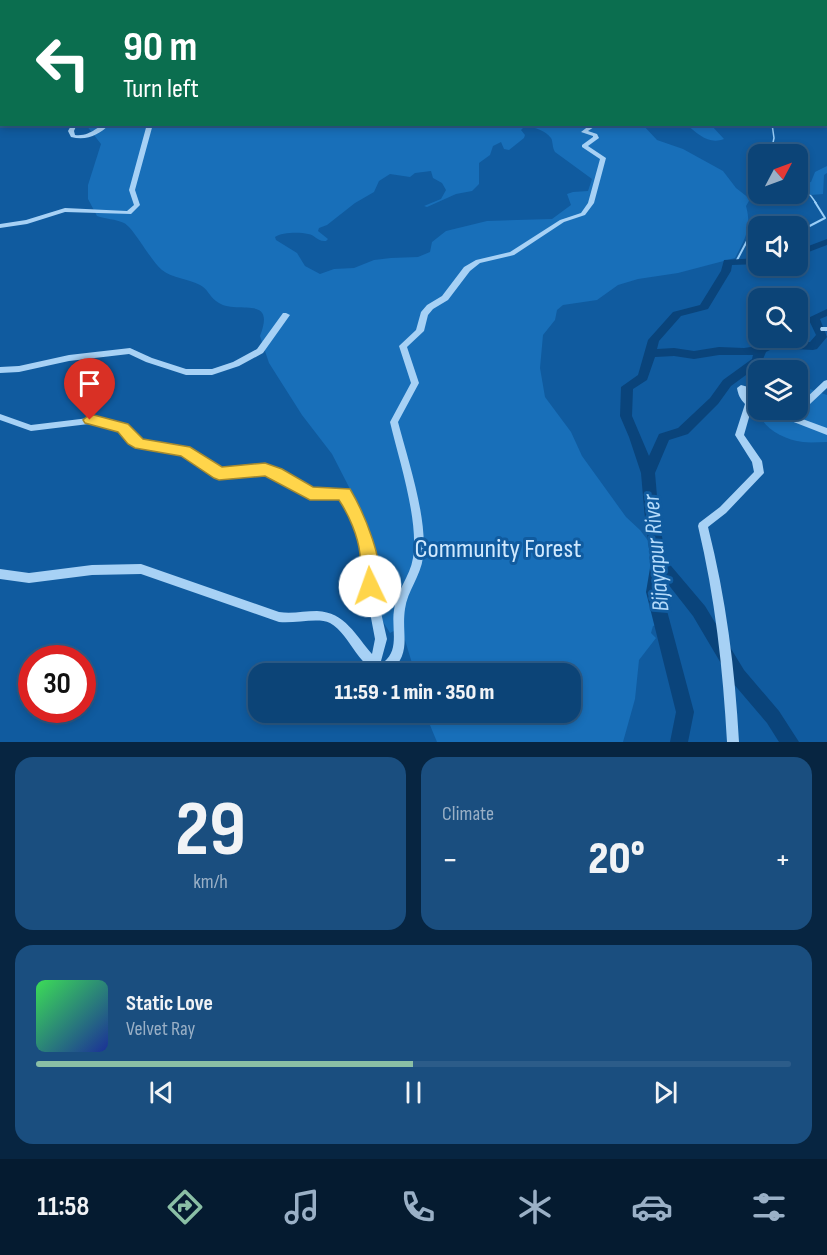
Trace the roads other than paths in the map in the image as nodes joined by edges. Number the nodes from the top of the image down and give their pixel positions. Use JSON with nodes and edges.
{"nodes":[{"id":1,"x":74,"y":126,"type":"edge"},
{"id":2,"x":105,"y":126,"type":"edge"},
{"id":3,"x":149,"y":126,"type":"edge"},
{"id":4,"x":592,"y":126,"type":"edge"},
{"id":5,"x":0,"y":226,"type":"edge"},
{"id":6,"x":286,"y":315,"type":"dead end"},
{"id":7,"x":0,"y":370,"type":"edge"},
{"id":8,"x":827,"y":383,"type":"edge"},
{"id":9,"x":748,"y":390,"type":"edge"},
{"id":10,"x":748,"y":400,"type":"edge"},
{"id":11,"x":808,"y":401,"type":"edge"},
{"id":12,"x":0,"y":417,"type":"edge"},
{"id":13,"x":748,"y":417,"type":"edge"},
{"id":14,"x":796,"y":420,"type":"edge"},
{"id":15,"x":827,"y":432,"type":"edge"},
{"id":16,"x":0,"y":574,"type":"edge"},
{"id":17,"x":374,"y":663,"type":"edge"},
{"id":18,"x":375,"y":663,"type":"edge"},
{"id":19,"x":393,"y":663,"type":"edge"},
{"id":20,"x":733,"y":742,"type":"edge"}],
"edges":[{"from":1,"to":2,"type":"street"},
{"from":3,"to":5,"type":"street"},
{"from":4,"to":19,"type":"street"},
{"from":6,"to":7,"type":"street"},
{"from":8,"to":11,"type":"street"},
{"from":9,"to":10,"type":"street"},
{"from":12,"to":18,"type":"street"},
{"from":13,"to":20,"type":"street"},
{"from":14,"to":15,"type":"street"},
{"from":16,"to":17,"type":"street"}]}
